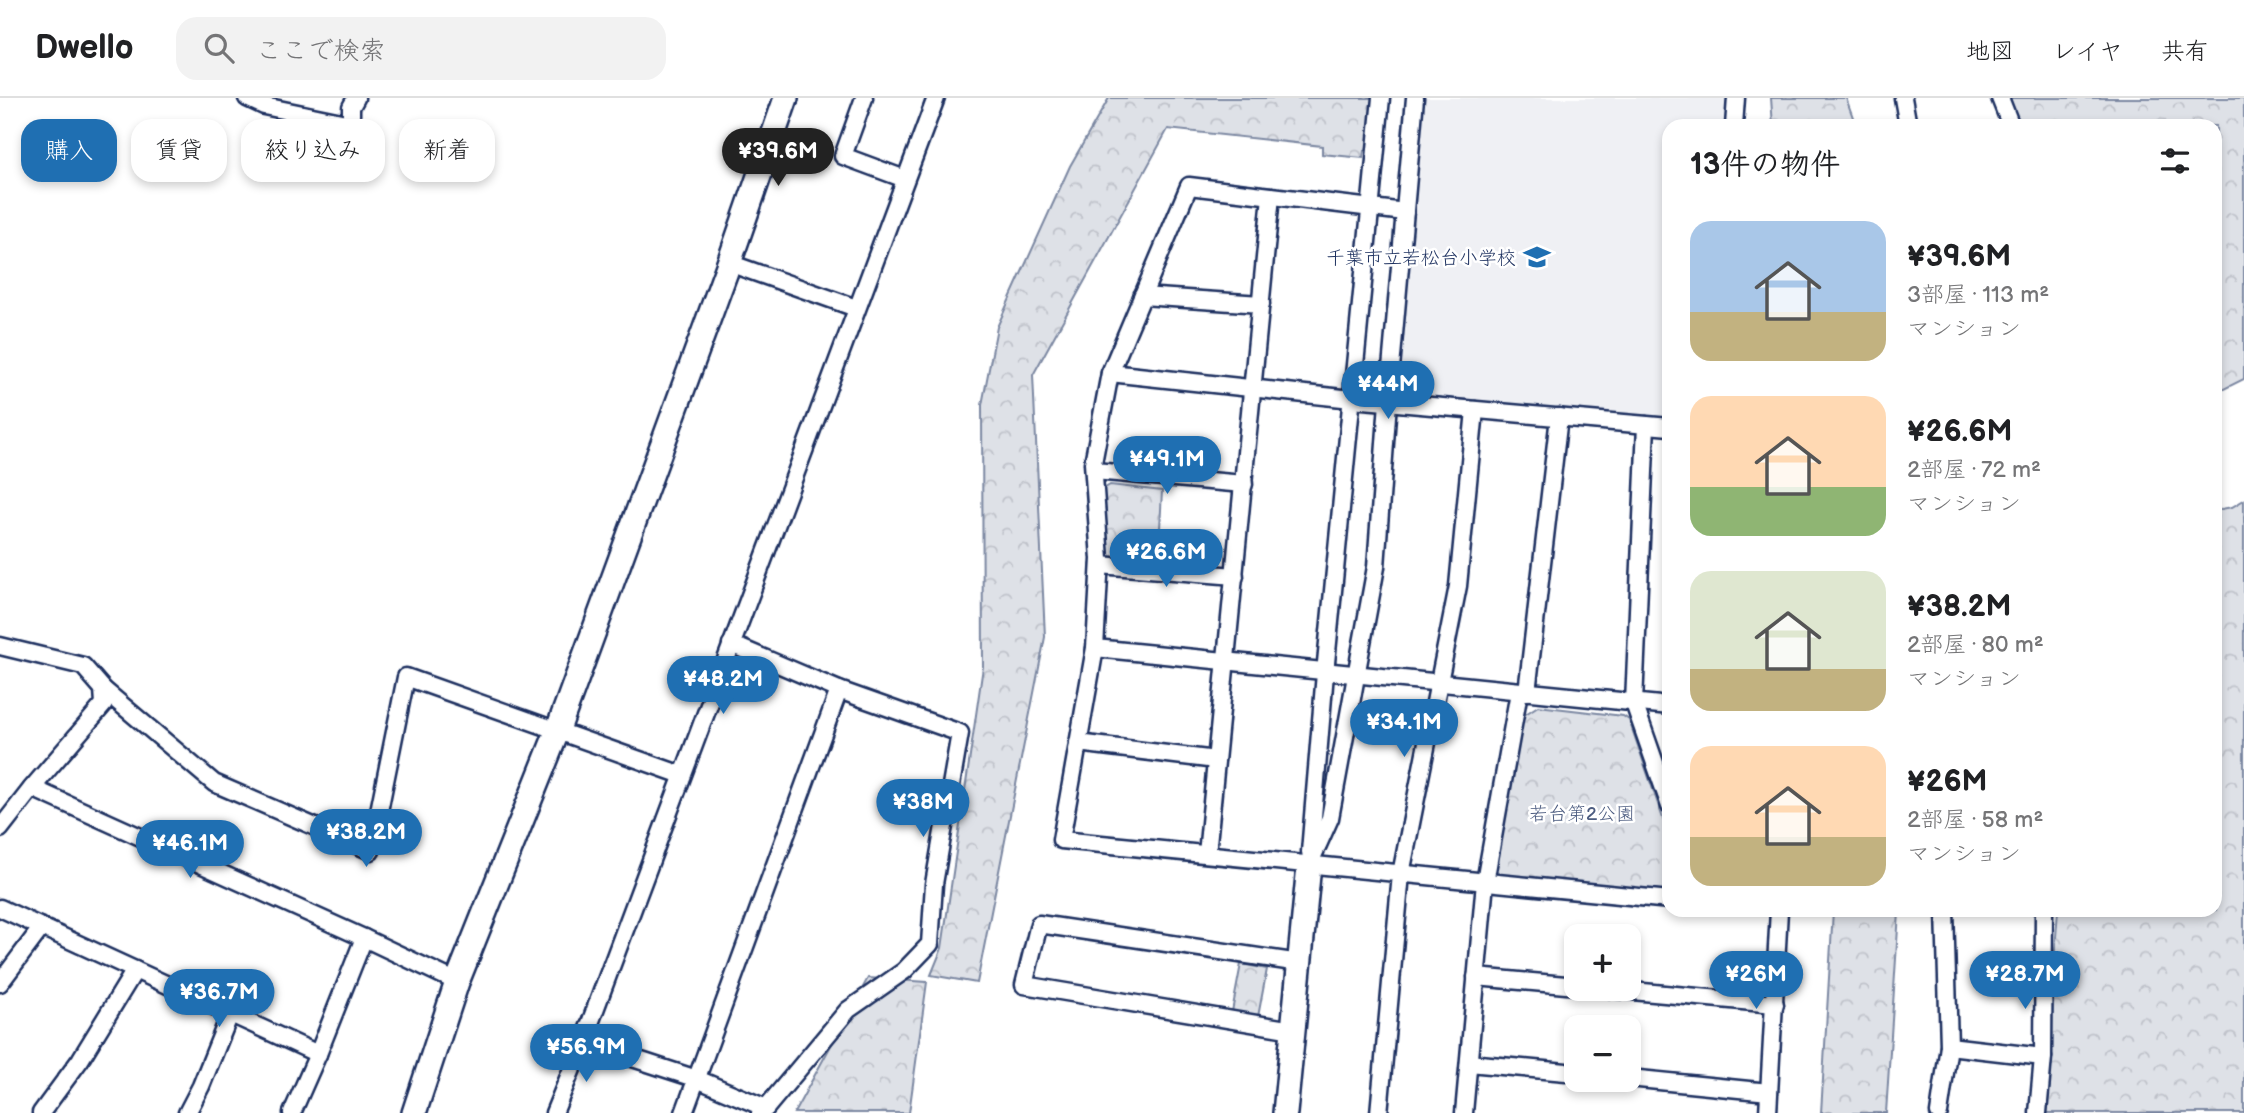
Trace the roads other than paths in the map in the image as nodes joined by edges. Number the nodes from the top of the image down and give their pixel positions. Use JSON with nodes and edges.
{"nodes":[{"id":1,"x":247,"y":98,"type":"edge"},
{"id":2,"x":356,"y":98,"type":"edge"},
{"id":3,"x":786,"y":98,"type":"edge"},
{"id":4,"x":864,"y":98,"type":"edge"},
{"id":5,"x":936,"y":98,"type":"edge"},
{"id":6,"x":1381,"y":98,"type":"edge"},
{"id":7,"x":1415,"y":98,"type":"edge"},
{"id":8,"x":1736,"y":98,"type":"edge"},
{"id":9,"x":1903,"y":98,"type":"edge"},
{"id":10,"x":2000,"y":98,"type":"edge"},
{"id":11,"x":1734,"y":119,"type":"edge"},
{"id":12,"x":1907,"y":119,"type":"edge"},
{"id":13,"x":2008,"y":119,"type":"edge"},
{"id":14,"x":905,"y":179,"type":"junction"},
{"id":15,"x":1271,"y":196,"type":"junction"},
{"id":16,"x":1370,"y":208,"type":"junction"},
{"id":17,"x":1405,"y":212,"type":"junction"},
{"id":18,"x":729,"y":263,"type":"junction"},
{"id":19,"x":1142,"y":296,"type":"junction"},
{"id":20,"x":1261,"y":304,"type":"junction"},
{"id":21,"x":856,"y":308,"type":"junction"},
{"id":22,"x":1110,"y":373,"type":"junction"},
{"id":23,"x":1253,"y":388,"type":"junction"},
{"id":24,"x":1352,"y":399,"type":"junction"},
{"id":25,"x":1388,"y":402,"type":"junction"},
{"id":26,"x":1475,"y":410,"type":"junction"},
{"id":27,"x":1559,"y":417,"type":"junction"},
{"id":28,"x":1646,"y":425,"type":"junction"},
{"id":29,"x":1662,"y":427,"type":"edge"},
{"id":30,"x":1094,"y":471,"type":"junction"},
{"id":31,"x":1244,"y":484,"type":"junction"},
{"id":32,"x":1100,"y":565,"type":"junction"},
{"id":33,"x":1235,"y":576,"type":"junction"},
{"id":34,"x":731,"y":644,"type":"junction"},
{"id":35,"x":0,"y":646,"type":"edge"},
{"id":36,"x":1095,"y":648,"type":"junction"},
{"id":37,"x":1227,"y":662,"type":"junction"},
{"id":38,"x":1325,"y":671,"type":"junction"},
{"id":39,"x":1356,"y":676,"type":"junction"},
{"id":40,"x":1438,"y":683,"type":"junction"},
{"id":41,"x":103,"y":689,"type":"junction"},
{"id":42,"x":839,"y":690,"type":"junction"},
{"id":43,"x":1523,"y":692,"type":"junction"},
{"id":44,"x":1634,"y":703,"type":"junction"},
{"id":45,"x":1662,"y":705,"type":"edge"},
{"id":46,"x":557,"y":732,"type":"junction"},
{"id":47,"x":1078,"y":743,"type":"junction"},
{"id":48,"x":1216,"y":760,"type":"junction"},
{"id":49,"x":682,"y":775,"type":"junction"},
{"id":50,"x":1662,"y":783,"type":"edge"},
{"id":51,"x":32,"y":788,"type":"junction"},
{"id":52,"x":0,"y":829,"type":"edge"},
{"id":53,"x":1207,"y":854,"type":"junction"},
{"id":54,"x":1309,"y":865,"type":"junction"},
{"id":55,"x":1401,"y":874,"type":"junction"},
{"id":56,"x":1485,"y":882,"type":"junction"},
{"id":57,"x":1662,"y":899,"type":"edge"},
{"id":58,"x":0,"y":908,"type":"edge"},
{"id":59,"x":1775,"y":917,"type":"edge"},
{"id":60,"x":1945,"y":917,"type":"edge"},
{"id":61,"x":2043,"y":917,"type":"edge"},
{"id":62,"x":42,"y":927,"type":"junction"},
{"id":63,"x":364,"y":938,"type":"junction"},
{"id":64,"x":1300,"y":963,"type":"junction"},
{"id":65,"x":135,"y":970,"type":"junction"},
{"id":66,"x":1476,"y":977,"type":"junction"},
{"id":67,"x":457,"y":982,"type":"junction"},
{"id":68,"x":0,"y":983,"type":"edge"},
{"id":69,"x":1564,"y":985,"type":"edge"},
{"id":70,"x":1641,"y":992,"type":"edge"},
{"id":71,"x":1774,"y":1003,"type":"junction"},
{"id":72,"x":230,"y":1014,"type":"junction"},
{"id":73,"x":1293,"y":1030,"type":"junction"},
{"id":74,"x":583,"y":1042,"type":"junction"},
{"id":75,"x":1949,"y":1046,"type":"junction"},
{"id":76,"x":318,"y":1054,"type":"junction"},
{"id":77,"x":2043,"y":1056,"type":"junction"},
{"id":78,"x":1469,"y":1063,"type":"junction"},
{"id":79,"x":1564,"y":1072,"type":"edge"},
{"id":80,"x":1641,"y":1079,"type":"edge"},
{"id":81,"x":697,"y":1080,"type":"junction"},
{"id":82,"x":1769,"y":1092,"type":"junction"},
{"id":83,"x":763,"y":1111,"type":"edge"},
{"id":84,"x":41,"y":1113,"type":"edge"},
{"id":85,"x":187,"y":1113,"type":"edge"},
{"id":86,"x":292,"y":1113,"type":"edge"},
{"id":87,"x":414,"y":1113,"type":"edge"},
{"id":88,"x":554,"y":1113,"type":"edge"},
{"id":89,"x":684,"y":1113,"type":"edge"},
{"id":90,"x":1285,"y":1113,"type":"edge"},
{"id":91,"x":1379,"y":1113,"type":"edge"},
{"id":92,"x":1464,"y":1113,"type":"edge"},
{"id":93,"x":1768,"y":1113,"type":"edge"},
{"id":94,"x":1940,"y":1113,"type":"edge"},
{"id":95,"x":2038,"y":1113,"type":"edge"}],
"edges":[{"from":1,"to":2,"type":"street"},
{"from":3,"to":18,"type":"street"},
{"from":4,"to":14,"type":"street"},
{"from":5,"to":14,"type":"street"},
{"from":6,"to":16,"type":"street"},
{"from":7,"to":17,"type":"street"},
{"from":8,"to":11,"type":"street"},
{"from":9,"to":12,"type":"street"},
{"from":10,"to":13,"type":"street"},
{"from":14,"to":21,"type":"street"},
{"from":15,"to":16,"type":"street"},
{"from":15,"to":19,"type":"street"},
{"from":15,"to":20,"type":"street"},
{"from":16,"to":17,"type":"street"},
{"from":16,"to":24,"type":"street"},
{"from":17,"to":25,"type":"street"},
{"from":18,"to":21,"type":"street"},
{"from":18,"to":46,"type":"street"},
{"from":19,"to":20,"type":"street"},
{"from":19,"to":22,"type":"street"},
{"from":20,"to":23,"type":"street"},
{"from":21,"to":34,"type":"street"},
{"from":22,"to":23,"type":"street"},
{"from":22,"to":30,"type":"street"},
{"from":23,"to":24,"type":"street"},
{"from":23,"to":31,"type":"street"},
{"from":24,"to":25,"type":"street"},
{"from":24,"to":38,"type":"street"},
{"from":25,"to":26,"type":"street"},
{"from":25,"to":39,"type":"street"},
{"from":26,"to":27,"type":"street"},
{"from":26,"to":40,"type":"street"},
{"from":27,"to":28,"type":"street"},
{"from":27,"to":43,"type":"street"},
{"from":28,"to":29,"type":"street"},
{"from":28,"to":44,"type":"street"},
{"from":30,"to":31,"type":"street"},
{"from":30,"to":32,"type":"street"},
{"from":31,"to":33,"type":"street"},
{"from":32,"to":33,"type":"street"},
{"from":32,"to":36,"type":"street"},
{"from":33,"to":37,"type":"street"},
{"from":34,"to":42,"type":"street"},
{"from":34,"to":49,"type":"street"},
{"from":35,"to":41,"type":"street"},
{"from":36,"to":37,"type":"street"},
{"from":36,"to":47,"type":"street"},
{"from":37,"to":38,"type":"street"},
{"from":37,"to":48,"type":"street"},
{"from":38,"to":39,"type":"street"},
{"from":38,"to":54,"type":"street"},
{"from":39,"to":40,"type":"street"},
{"from":39,"to":54,"type":"street"},
{"from":40,"to":43,"type":"street"},
{"from":40,"to":55,"type":"street"},
{"from":41,"to":46,"type":"street"},
{"from":41,"to":51,"type":"street"},
{"from":42,"to":81,"type":"street"},
{"from":42,"to":83,"type":"street"},
{"from":43,"to":44,"type":"street"},
{"from":43,"to":56,"type":"street"},
{"from":44,"to":45,"type":"street"},
{"from":44,"to":50,"type":"street"},
{"from":46,"to":49,"type":"street"},
{"from":46,"to":67,"type":"street"},
{"from":47,"to":48,"type":"street"},
{"from":47,"to":53,"type":"street"},
{"from":48,"to":53,"type":"street"},
{"from":49,"to":74,"type":"street"},
{"from":51,"to":52,"type":"street"},
{"from":51,"to":63,"type":"street"},
{"from":53,"to":54,"type":"street"},
{"from":54,"to":55,"type":"street"},
{"from":54,"to":64,"type":"street"},
{"from":55,"to":56,"type":"street"},
{"from":55,"to":91,"type":"street"},
{"from":56,"to":57,"type":"street"},
{"from":56,"to":66,"type":"street"},
{"from":58,"to":62,"type":"street"},
{"from":59,"to":71,"type":"street"},
{"from":60,"to":75,"type":"street"},
{"from":61,"to":77,"type":"street"},
{"from":62,"to":65,"type":"street"},
{"from":62,"to":68,"type":"street"},
{"from":63,"to":67,"type":"street"},
{"from":63,"to":76,"type":"street"},
{"from":64,"to":73,"type":"street"},
{"from":64,"to":73,"type":"street"},
{"from":65,"to":72,"type":"street"},
{"from":65,"to":84,"type":"street"},
{"from":66,"to":69,"type":"street"},
{"from":66,"to":78,"type":"street"},
{"from":67,"to":87,"type":"street"},
{"from":70,"to":71,"type":"street"},
{"from":71,"to":82,"type":"street"},
{"from":72,"to":76,"type":"street"},
{"from":72,"to":85,"type":"street"},
{"from":73,"to":90,"type":"street"},
{"from":74,"to":81,"type":"street"},
{"from":74,"to":88,"type":"street"},
{"from":75,"to":77,"type":"street"},
{"from":75,"to":94,"type":"street"},
{"from":76,"to":86,"type":"street"},
{"from":77,"to":95,"type":"street"},
{"from":78,"to":79,"type":"street"},
{"from":78,"to":92,"type":"street"},
{"from":80,"to":82,"type":"street"},
{"from":81,"to":83,"type":"street"},
{"from":81,"to":89,"type":"street"},
{"from":82,"to":93,"type":"street"}]}
